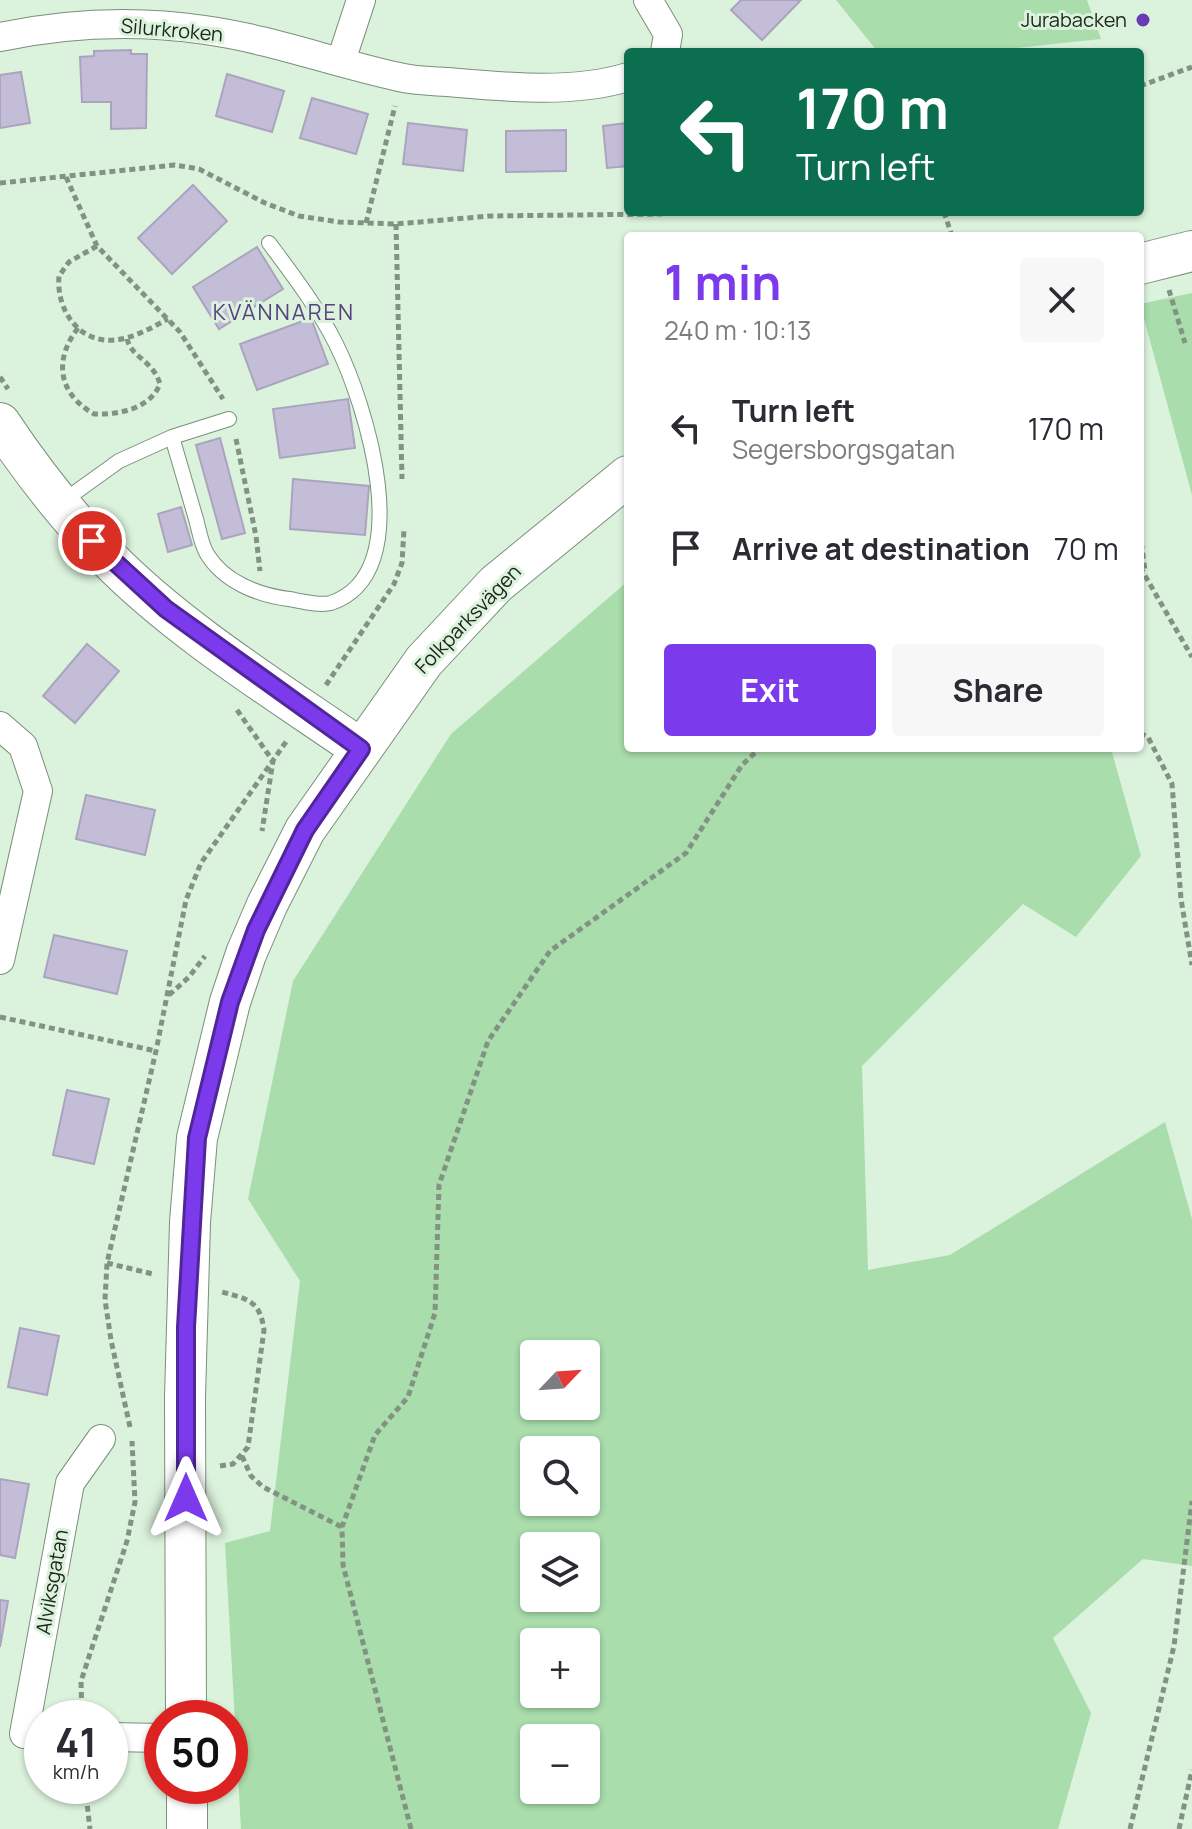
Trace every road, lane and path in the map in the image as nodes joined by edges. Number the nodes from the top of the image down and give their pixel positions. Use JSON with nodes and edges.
{"nodes":[{"id":1,"x":361,"y":0,"type":"edge"},
{"id":2,"x":648,"y":0,"type":"edge"},
{"id":3,"x":0,"y":37,"type":"edge"},
{"id":4,"x":666,"y":48,"type":"edge"},
{"id":5,"x":341,"y":61,"type":"junction"},
{"id":6,"x":1192,"y":67,"type":"edge"},
{"id":7,"x":402,"y":78,"type":"junction"},
{"id":8,"x":624,"y":78,"type":"edge"},
{"id":9,"x":1144,"y":85,"type":"edge"},
{"id":10,"x":66,"y":177,"type":"junction"},
{"id":11,"x":0,"y":183,"type":"edge"},
{"id":12,"x":624,"y":214,"type":"edge"},
{"id":13,"x":366,"y":223,"type":"junction"},
{"id":14,"x":269,"y":243,"type":"dead end"},
{"id":15,"x":97,"y":246,"type":"junction"},
{"id":16,"x":1192,"y":251,"type":"edge"},
{"id":17,"x":1154,"y":276,"type":"edge"},
{"id":18,"x":168,"y":319,"type":"junction"},
{"id":19,"x":78,"y":328,"type":"junction"},
{"id":20,"x":127,"y":338,"type":"junction"},
{"id":21,"x":1185,"y":343,"type":"dead end"},
{"id":22,"x":229,"y":419,"type":"junction"},
{"id":23,"x":172,"y":437,"type":"junction"},
{"id":24,"x":5,"y":442,"type":"edge"},
{"id":25,"x":624,"y":479,"type":"edge"},
{"id":26,"x":59,"y":505,"type":"junction"},
{"id":27,"x":1144,"y":562,"type":"edge"},
{"id":28,"x":1144,"y":573,"type":"edge"},
{"id":29,"x":1146,"y":576,"type":"junction"},
{"id":30,"x":263,"y":596,"type":"junction"},
{"id":31,"x":1192,"y":657,"type":"edge"},
{"id":32,"x":0,"y":726,"type":"edge"},
{"id":33,"x":1144,"y":735,"type":"edge"},
{"id":34,"x":361,"y":749,"type":"junction"},
{"id":35,"x":756,"y":752,"type":"edge"},
{"id":36,"x":0,"y":960,"type":"edge"},
{"id":37,"x":1192,"y":965,"type":"edge"},
{"id":38,"x":0,"y":1017,"type":"edge"},
{"id":39,"x":156,"y":1051,"type":"dead end"},
{"id":40,"x":107,"y":1263,"type":"dead end"},
{"id":41,"x":163,"y":1277,"type":"dead end"},
{"id":42,"x":218,"y":1291,"type":"dead end"},
{"id":43,"x":101,"y":1439,"type":"dead end"},
{"id":44,"x":242,"y":1456,"type":"junction"},
{"id":45,"x":220,"y":1466,"type":"dead end"},
{"id":46,"x":1192,"y":1501,"type":"edge"},
{"id":47,"x":342,"y":1527,"type":"junction"},
{"id":48,"x":186,"y":1700,"type":"edge"},
{"id":49,"x":22,"y":1733,"type":"edge"},
{"id":50,"x":1192,"y":1770,"type":"edge"},
{"id":51,"x":86,"y":1804,"type":"edge"},
{"id":52,"x":187,"y":1804,"type":"edge"},
{"id":53,"x":87,"y":1819,"type":"junction"},
{"id":54,"x":83,"y":1829,"type":"edge"},
{"id":55,"x":90,"y":1829,"type":"edge"},
{"id":56,"x":187,"y":1829,"type":"edge"},
{"id":57,"x":411,"y":1829,"type":"edge"},
{"id":58,"x":1130,"y":1829,"type":"edge"},
{"id":59,"x":1179,"y":1829,"type":"edge"}],
"edges":[{"from":1,"to":5,"type":"street"},
{"from":2,"to":4,"type":"street"},
{"from":3,"to":5,"type":"street","name":"Silurkroken"},
{"from":5,"to":7,"type":"street","name":"Silurkroken"},
{"from":6,"to":9,"type":"path"},
{"from":7,"to":8,"type":"street","name":"Silurkroken"},
{"from":7,"to":13,"type":"path"},
{"from":10,"to":11,"type":"path"},
{"from":10,"to":13,"type":"path"},
{"from":10,"to":15,"type":"path"},
{"from":12,"to":13,"type":"path"},
{"from":14,"to":30,"type":"lane"},
{"from":15,"to":18,"type":"path"},
{"from":15,"to":19,"type":"path"},
{"from":16,"to":17,"type":"main road"},
{"from":17,"to":21,"type":"path"},
{"from":18,"to":20,"type":"path"},
{"from":18,"to":22,"type":"path"},
{"from":19,"to":20,"type":"path"},
{"from":19,"to":20,"type":"path"},
{"from":22,"to":23,"type":"lane"},
{"from":22,"to":30,"type":"path"},
{"from":23,"to":26,"type":"lane"},
{"from":23,"to":30,"type":"lane"},
{"from":24,"to":26,"type":"main road"},
{"from":25,"to":34,"type":"main road","name":"Folkparksvägen"},
{"from":26,"to":34,"type":"main road"},
{"from":27,"to":29,"type":"path"},
{"from":28,"to":29,"type":"path"},
{"from":29,"to":31,"type":"path"},
{"from":32,"to":36,"type":"street"},
{"from":33,"to":37,"type":"path"},
{"from":34,"to":48,"type":"main road","name":"Folkparksvägen"},
{"from":35,"to":47,"type":"path"},
{"from":38,"to":39,"type":"path"},
{"from":40,"to":41,"type":"path"},
{"from":42,"to":44,"type":"path"},
{"from":43,"to":49,"type":"street","name":"Alviksgatan"},
{"from":44,"to":45,"type":"path"},
{"from":44,"to":47,"type":"path"},
{"from":46,"to":58,"type":"path"},
{"from":47,"to":57,"type":"path"},
{"from":50,"to":59,"type":"path"},
{"from":51,"to":53,"type":"path"},
{"from":52,"to":56,"type":"main road"},
{"from":53,"to":54,"type":"path"},
{"from":53,"to":55,"type":"path"}]}
